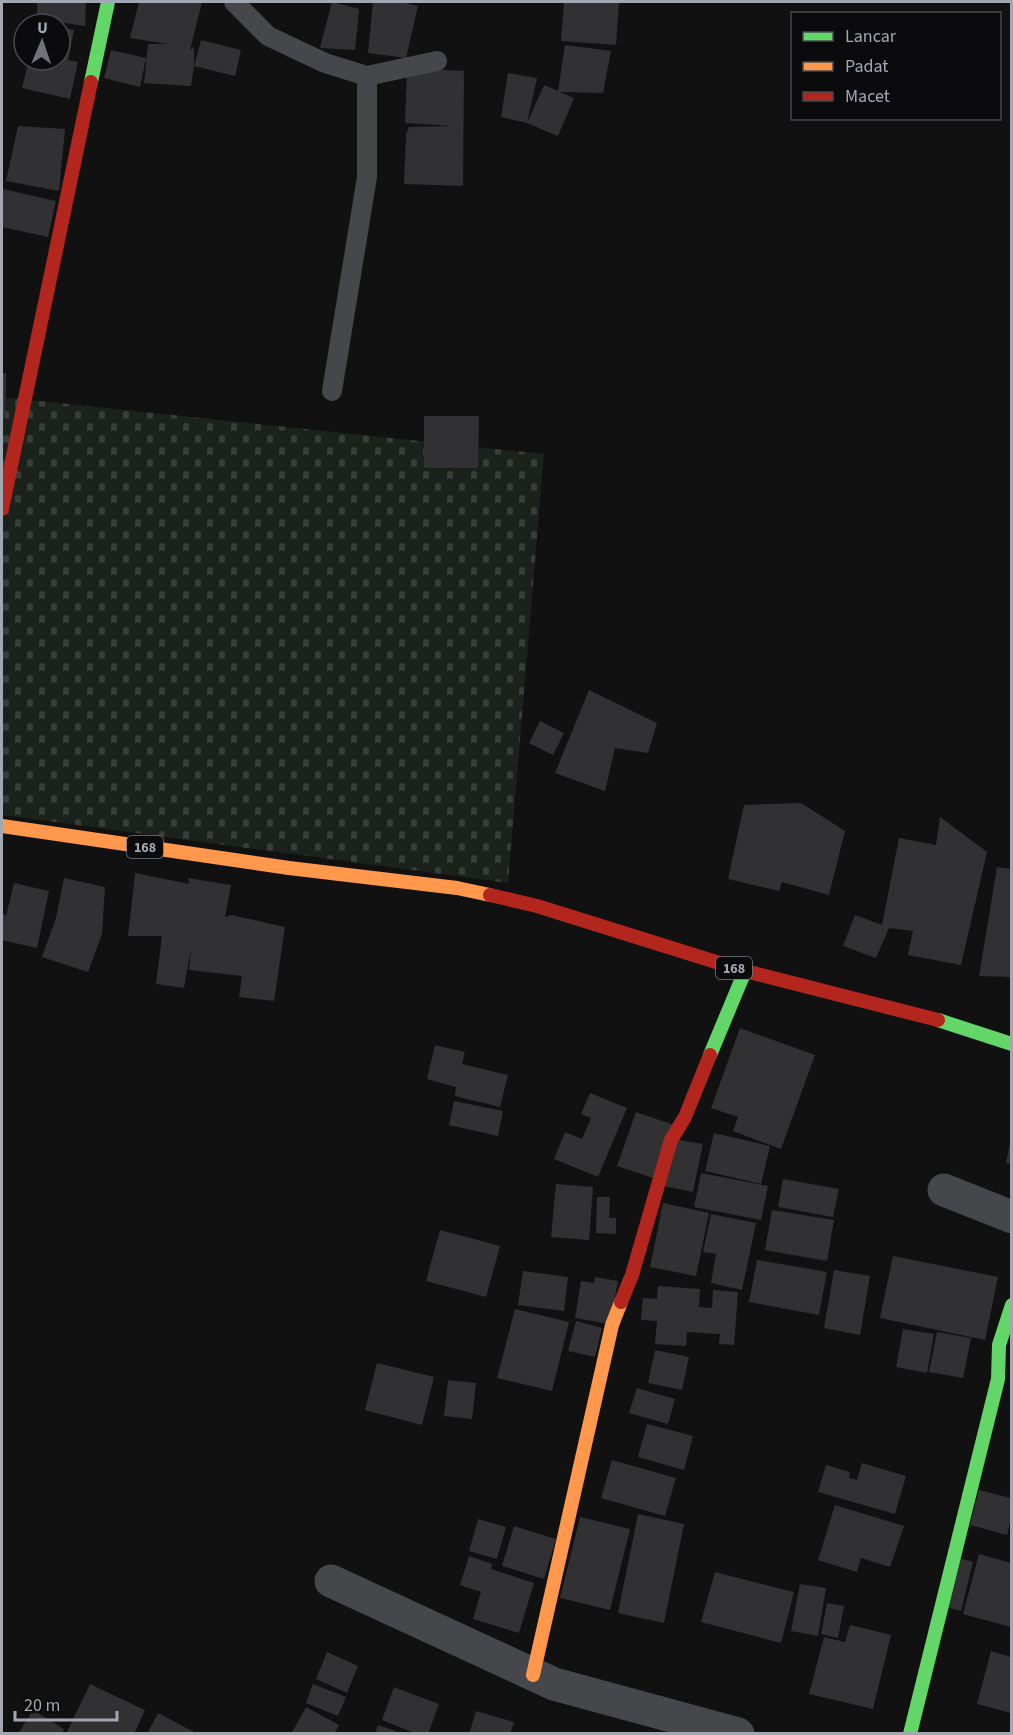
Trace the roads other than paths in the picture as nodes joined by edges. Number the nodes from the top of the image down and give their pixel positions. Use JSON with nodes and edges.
{"nodes":[{"id":1,"x":108,"y":2,"type":"edge"},
{"id":2,"x":234,"y":2,"type":"edge"},
{"id":3,"x":437,"y":61,"type":"dead end"},
{"id":4,"x":367,"y":76,"type":"junction"},
{"id":5,"x":332,"y":391,"type":"dead end"},
{"id":6,"x":2,"y":509,"type":"edge"},
{"id":7,"x":2,"y":826,"type":"edge"},
{"id":8,"x":745,"y":971,"type":"junction"},
{"id":9,"x":1011,"y":1044,"type":"edge"},
{"id":10,"x":944,"y":1190,"type":"dead end"},
{"id":11,"x":1011,"y":1217,"type":"edge"},
{"id":12,"x":1011,"y":1305,"type":"edge"},
{"id":13,"x":331,"y":1581,"type":"dead end"},
{"id":14,"x":532,"y":1675,"type":"junction"},
{"id":15,"x":738,"y":1734,"type":"edge"},
{"id":16,"x":910,"y":1734,"type":"edge"}],
"edges":[{"from":1,"to":6,"type":"street"},
{"from":2,"to":4,"type":"lane"},
{"from":3,"to":4,"type":"lane"},
{"from":4,"to":5,"type":"lane"},
{"from":7,"to":8,"type":"street","number":"168"},
{"from":8,"to":9,"type":"street","number":"168"},
{"from":8,"to":14,"type":"street"},
{"from":10,"to":11,"type":"street"},
{"from":12,"to":16,"type":"street"},
{"from":13,"to":14,"type":"street"},
{"from":14,"to":15,"type":"street"}]}
